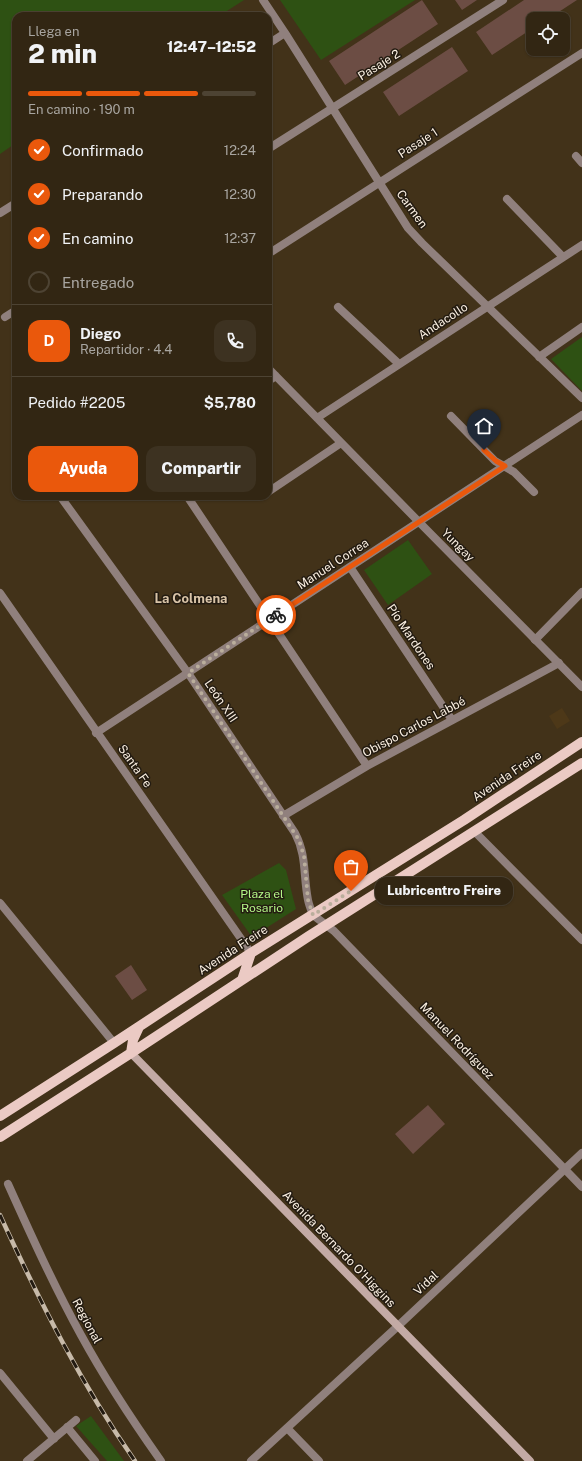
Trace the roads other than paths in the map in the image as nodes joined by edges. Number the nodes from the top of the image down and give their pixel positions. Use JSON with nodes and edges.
{"nodes":[{"id":1,"x":263,"y":0,"type":"edge"},
{"id":2,"x":503,"y":0,"type":"edge"},
{"id":3,"x":271,"y":12,"type":"edge"},
{"id":4,"x":272,"y":13,"type":"edge"},
{"id":5,"x":286,"y":33,"type":"junction"},
{"id":6,"x":272,"y":42,"type":"edge"},
{"id":7,"x":582,"y":54,"type":"edge"},
{"id":8,"x":332,"y":108,"type":"junction"},
{"id":9,"x":272,"y":146,"type":"edge"},
{"id":10,"x":576,"y":156,"type":"dead end"},
{"id":11,"x":582,"y":163,"type":"edge"},
{"id":12,"x":379,"y":183,"type":"junction"},
{"id":13,"x":507,"y":199,"type":"dead end"},
{"id":14,"x":12,"y":206,"type":"edge"},
{"id":15,"x":0,"y":213,"type":"edge"},
{"id":16,"x":582,"y":245,"type":"edge"},
{"id":17,"x":272,"y":251,"type":"edge"},
{"id":18,"x":563,"y":257,"type":"junction"},
{"id":19,"x":338,"y":307,"type":"dead end"},
{"id":20,"x":488,"y":307,"type":"junction"},
{"id":21,"x":12,"y":313,"type":"edge"},
{"id":22,"x":5,"y":317,"type":"dead end"},
{"id":23,"x":582,"y":327,"type":"edge"},
{"id":24,"x":539,"y":357,"type":"junction"},
{"id":25,"x":399,"y":364,"type":"junction"},
{"id":26,"x":272,"y":372,"type":"edge"},
{"id":27,"x":276,"y":376,"type":"junction"},
{"id":28,"x":272,"y":378,"type":"edge"},
{"id":29,"x":582,"y":398,"type":"edge"},
{"id":30,"x":582,"y":415,"type":"edge"},
{"id":31,"x":451,"y":416,"type":"dead end"},
{"id":32,"x":317,"y":418,"type":"junction"},
{"id":33,"x":341,"y":443,"type":"junction"},
{"id":34,"x":505,"y":466,"type":"junction"},
{"id":35,"x":272,"y":489,"type":"edge"},
{"id":36,"x":534,"y":492,"type":"dead end"},
{"id":37,"x":63,"y":500,"type":"edge"},
{"id":38,"x":190,"y":500,"type":"edge"},
{"id":39,"x":419,"y":522,"type":"junction"},
{"id":40,"x":350,"y":567,"type":"junction"},
{"id":41,"x":582,"y":592,"type":"edge"},
{"id":42,"x":0,"y":593,"type":"edge"},
{"id":43,"x":270,"y":620,"type":"junction"},
{"id":44,"x":535,"y":640,"type":"junction"},
{"id":45,"x":559,"y":663,"type":"junction"},
{"id":46,"x":188,"y":673,"type":"junction"},
{"id":47,"x":582,"y":687,"type":"edge"},
{"id":48,"x":452,"y":720,"type":"junction"},
{"id":49,"x":96,"y":732,"type":"junction"},
{"id":50,"x":582,"y":742,"type":"edge"},
{"id":51,"x":582,"y":763,"type":"edge"},
{"id":52,"x":367,"y":766,"type":"junction"},
{"id":53,"x":283,"y":816,"type":"junction"},
{"id":54,"x":474,"y":831,"type":"junction"},
{"id":55,"x":0,"y":903,"type":"edge"},
{"id":56,"x":313,"y":915,"type":"junction"},
{"id":57,"x":327,"y":924,"type":"junction"},
{"id":58,"x":582,"y":940,"type":"edge"},
{"id":59,"x":251,"y":953,"type":"junction"},
{"id":60,"x":242,"y":980,"type":"junction"},
{"id":61,"x":140,"y":1026,"type":"junction"},
{"id":62,"x":114,"y":1043,"type":"junction"},
{"id":63,"x":131,"y":1053,"type":"junction"},
{"id":64,"x":0,"y":1116,"type":"edge"},
{"id":65,"x":0,"y":1137,"type":"edge"},
{"id":66,"x":582,"y":1153,"type":"edge"},
{"id":67,"x":565,"y":1169,"type":"junction"},
{"id":68,"x":8,"y":1184,"type":"dead end"},
{"id":69,"x":582,"y":1187,"type":"edge"},
{"id":70,"x":398,"y":1326,"type":"junction"},
{"id":71,"x":0,"y":1373,"type":"edge"},
{"id":72,"x":76,"y":1420,"type":"dead end"},
{"id":73,"x":67,"y":1427,"type":"junction"},
{"id":74,"x":287,"y":1428,"type":"junction"},
{"id":75,"x":54,"y":1438,"type":"junction"},
{"id":76,"x":27,"y":1461,"type":"edge"},
{"id":77,"x":95,"y":1461,"type":"edge"},
{"id":78,"x":161,"y":1461,"type":"edge"},
{"id":79,"x":251,"y":1461,"type":"edge"},
{"id":80,"x":319,"y":1461,"type":"edge"},
{"id":81,"x":530,"y":1461,"type":"edge"}],
"edges":[{"from":1,"to":3,"type":"street","name":"Carmen"},
{"from":2,"to":8,"type":"street","name":"Pasaje 2"},
{"from":4,"to":5,"type":"street","name":"Carmen"},
{"from":5,"to":6,"type":"street"},
{"from":5,"to":8,"type":"street","name":"Carmen"},
{"from":7,"to":12,"type":"street","name":"Pasaje 1"},
{"from":8,"to":9,"type":"street","name":"Pasaje 2"},
{"from":8,"to":12,"type":"street","name":"Carmen"},
{"from":10,"to":11,"type":"street"},
{"from":12,"to":17,"type":"street","name":"Pasaje 1"},
{"from":12,"to":20,"type":"street","name":"Carmen"},
{"from":13,"to":18,"type":"street"},
{"from":14,"to":15,"type":"street"},
{"from":16,"to":18,"type":"street","name":"Andacollo"},
{"from":18,"to":20,"type":"street","name":"Andacollo"},
{"from":19,"to":25,"type":"street"},
{"from":20,"to":24,"type":"street","name":"Carmen"},
{"from":20,"to":25,"type":"street","name":"Andacollo"},
{"from":21,"to":22,"type":"street"},
{"from":23,"to":24,"type":"street"},
{"from":24,"to":29,"type":"street","name":"Carmen"},
{"from":25,"to":32,"type":"street","name":"Andacollo"},
{"from":26,"to":27,"type":"street","name":"Yungay"},
{"from":27,"to":28,"type":"street"},
{"from":27,"to":32,"type":"street","name":"Yungay"},
{"from":30,"to":34,"type":"street","name":"Manuel Correa"},
{"from":31,"to":34,"type":"street"},
{"from":32,"to":33,"type":"street","name":"Yungay"},
{"from":33,"to":35,"type":"street"},
{"from":33,"to":39,"type":"street","name":"Yungay"},
{"from":34,"to":36,"type":"street"},
{"from":34,"to":39,"type":"street","name":"Manuel Correa"},
{"from":37,"to":46,"type":"street","name":"León XIII"},
{"from":38,"to":43,"type":"street"},
{"from":39,"to":40,"type":"street","name":"Manuel Correa"},
{"from":39,"to":44,"type":"street","name":"Yungay"},
{"from":40,"to":43,"type":"street","name":"Manuel Correa"},
{"from":40,"to":48,"type":"street","name":"Pío Mardones"},
{"from":41,"to":44,"type":"street"},
{"from":42,"to":49,"type":"street","name":"Santa Fe"},
{"from":43,"to":46,"type":"street","name":"Manuel Correa"},
{"from":43,"to":52,"type":"street"},
{"from":44,"to":45,"type":"street","name":"Yungay"},
{"from":45,"to":47,"type":"street","name":"Yungay"},
{"from":45,"to":48,"type":"street","name":"Obispo Carlos Labbé"},
{"from":46,"to":49,"type":"street","name":"Manuel Correa"},
{"from":46,"to":53,"type":"street","name":"León XIII"},
{"from":48,"to":52,"type":"street","name":"Obispo Carlos Labbé"},
{"from":49,"to":59,"type":"street","name":"Santa Fe"},
{"from":50,"to":56,"type":"main road","name":"Avenida Freire"},
{"from":51,"to":54,"type":"main road"},
{"from":52,"to":53,"type":"street","name":"Obispo Carlos Labbé"},
{"from":53,"to":56,"type":"street","name":"León XIII"},
{"from":54,"to":57,"type":"main road"},
{"from":54,"to":58,"type":"street"},
{"from":55,"to":62,"type":"street"},
{"from":56,"to":57,"type":"street","name":"Manuel Rodríguez"},
{"from":56,"to":59,"type":"main road","name":"Avenida Freire"},
{"from":57,"to":60,"type":"main road"},
{"from":57,"to":67,"type":"street","name":"Manuel Rodríguez"},
{"from":59,"to":60,"type":"main road"},
{"from":59,"to":61,"type":"main road","name":"Avenida Freire"},
{"from":60,"to":63,"type":"main road"},
{"from":61,"to":62,"type":"main road","name":"Avenida Freire"},
{"from":61,"to":63,"type":"main road"},
{"from":62,"to":64,"type":"main road","name":"Avenida Freire"},
{"from":63,"to":65,"type":"main road"},
{"from":63,"to":70,"type":"main road","name":"Avenida Bernardo O'Higgins"},
{"from":66,"to":67,"type":"street","name":"Vidal"},
{"from":67,"to":69,"type":"street","name":"Manuel Rodríguez"},
{"from":67,"to":70,"type":"street","name":"Vidal"},
{"from":68,"to":78,"type":"street","name":"Regional"},
{"from":70,"to":74,"type":"street","name":"Vidal"},
{"from":70,"to":81,"type":"main road","name":"Avenida Bernardo O'Higgins"},
{"from":71,"to":75,"type":"street"},
{"from":72,"to":73,"type":"street"},
{"from":73,"to":75,"type":"street"},
{"from":73,"to":77,"type":"street"},
{"from":74,"to":79,"type":"street","name":"Vidal"},
{"from":74,"to":80,"type":"street"},
{"from":75,"to":76,"type":"street"}]}
